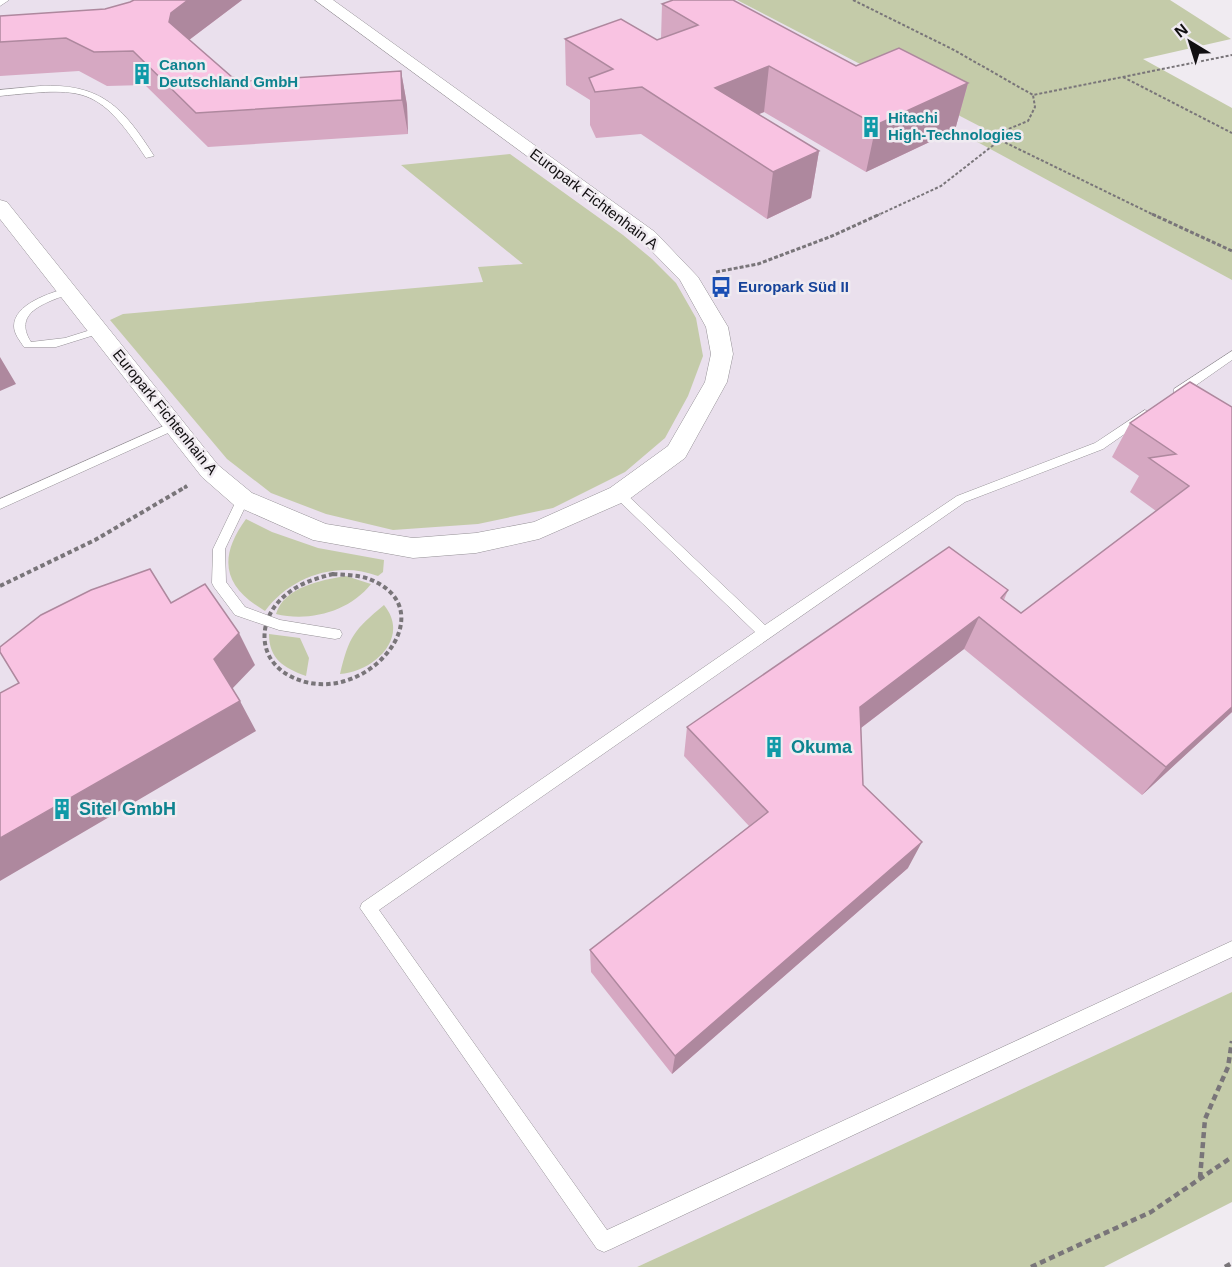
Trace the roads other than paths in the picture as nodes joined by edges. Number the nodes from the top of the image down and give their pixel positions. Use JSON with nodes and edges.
{"nodes":[{"id":1,"x":324,"y":0,"type":"edge"},
{"id":2,"x":0,"y":93,"type":"edge"},
{"id":3,"x":149,"y":156,"type":"dead end"},
{"id":4,"x":0,"y":206,"type":"edge"},
{"id":5,"x":67,"y":291,"type":"junction"},
{"id":6,"x":100,"y":330,"type":"junction"},
{"id":7,"x":1232,"y":355,"type":"edge"},
{"id":8,"x":175,"y":425,"type":"junction"},
{"id":9,"x":619,"y":494,"type":"junction"},
{"id":10,"x":243,"y":499,"type":"junction"},
{"id":11,"x":0,"y":504,"type":"edge"},
{"id":12,"x":764,"y":633,"type":"junction"},
{"id":13,"x":335,"y":634,"type":"dead end"},
{"id":14,"x":1232,"y":949,"type":"edge"}],
"edges":[{"from":1,"to":9,"type":"street","name":"Europark Fichtenhain A"},
{"from":2,"to":3,"type":"lane"},
{"from":4,"to":5,"type":"street","name":"Europark Fichtenhain A"},
{"from":5,"to":6,"type":"street","name":"Europark Fichtenhain A"},
{"from":5,"to":6,"type":"lane"},
{"from":6,"to":8,"type":"street","name":"Europark Fichtenhain A"},
{"from":7,"to":12,"type":"lane"},
{"from":8,"to":10,"type":"street","name":"Europark Fichtenhain A"},
{"from":8,"to":11,"type":"lane"},
{"from":9,"to":10,"type":"street","name":"Europark Fichtenhain A"},
{"from":9,"to":12,"type":"lane"},
{"from":10,"to":13,"type":"lane"},
{"from":12,"to":14,"type":"lane"}]}
